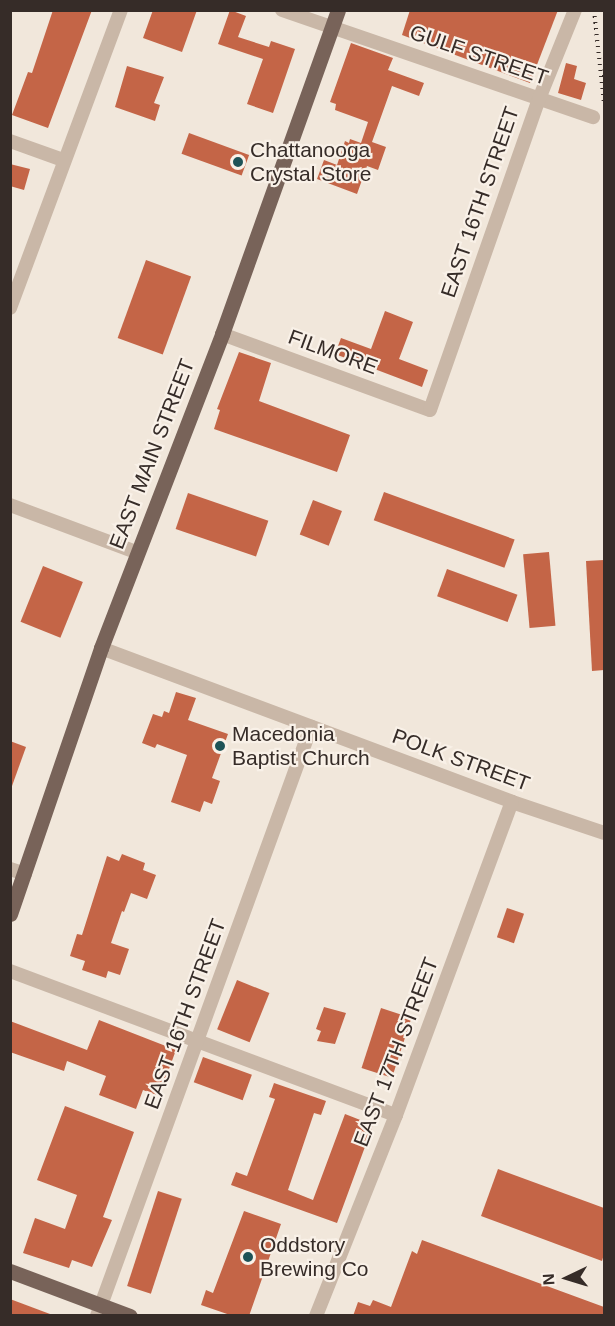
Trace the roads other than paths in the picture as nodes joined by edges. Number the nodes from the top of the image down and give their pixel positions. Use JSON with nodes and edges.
{"nodes":[{"id":1,"x":121,"y":10,"type":"edge"},
{"id":2,"x":282,"y":10,"type":"edge"},
{"id":3,"x":338,"y":10,"type":"edge"},
{"id":4,"x":575,"y":10,"type":"edge"},
{"id":5,"x":332,"y":26,"type":"junction"},
{"id":6,"x":539,"y":99,"type":"junction"},
{"id":7,"x":593,"y":117,"type":"dead end"},
{"id":8,"x":10,"y":141,"type":"edge"},
{"id":9,"x":63,"y":160,"type":"junction"},
{"id":10,"x":10,"y":308,"type":"edge"},
{"id":11,"x":222,"y":334,"type":"junction"},
{"id":12,"x":430,"y":410,"type":"joint"},
{"id":13,"x":10,"y":505,"type":"edge"},
{"id":14,"x":136,"y":552,"type":"junction"},
{"id":15,"x":101,"y":648,"type":"junction"},
{"id":16,"x":311,"y":727,"type":"junction"},
{"id":17,"x":512,"y":802,"type":"junction"},
{"id":18,"x":604,"y":832,"type":"edge"},
{"id":19,"x":18,"y":872,"type":"edge"},
{"id":20,"x":10,"y":914,"type":"edge"},
{"id":21,"x":10,"y":972,"type":"edge"},
{"id":22,"x":198,"y":1043,"type":"junction"},
{"id":23,"x":396,"y":1115,"type":"junction"},
{"id":24,"x":10,"y":1271,"type":"edge"},
{"id":25,"x":99,"y":1310,"type":"edge"},
{"id":26,"x":130,"y":1316,"type":"edge"},
{"id":27,"x":316,"y":1316,"type":"edge"}],
"edges":[{"from":1,"to":9,"type":"street"},
{"from":2,"to":5,"type":"street","name":"GULF STREET"},
{"from":3,"to":5,"type":"main road","name":"EAST MAIN STREET"},
{"from":4,"to":6,"type":"street","name":"EAST 16TH STREET"},
{"from":5,"to":6,"type":"street","name":"GULF STREET"},
{"from":5,"to":11,"type":"main road","name":"EAST MAIN STREET"},
{"from":6,"to":7,"type":"street","name":"GULF STREET"},
{"from":6,"to":12,"type":"street","name":"EAST 16TH STREET"},
{"from":8,"to":9,"type":"street"},
{"from":9,"to":10,"type":"street"},
{"from":11,"to":12,"type":"street","name":"FILMORE"},
{"from":11,"to":14,"type":"main road","name":"EAST MAIN STREET"},
{"from":13,"to":14,"type":"street"},
{"from":14,"to":15,"type":"main road","name":"EAST MAIN STREET"},
{"from":15,"to":16,"type":"street","name":"POLK STREET"},
{"from":15,"to":19,"type":"main road","name":"EAST MAIN STREET"},
{"from":16,"to":17,"type":"street","name":"POLK STREET"},
{"from":16,"to":22,"type":"street","name":"EAST 16TH STREET"},
{"from":17,"to":18,"type":"street","name":"POLK STREET"},
{"from":17,"to":23,"type":"street","name":"EAST 17TH STREET"},
{"from":19,"to":20,"type":"main road","name":"EAST MAIN STREET"},
{"from":21,"to":22,"type":"street"},
{"from":22,"to":23,"type":"street"},
{"from":22,"to":25,"type":"street","name":"EAST 16TH STREET"},
{"from":23,"to":27,"type":"street","name":"EAST 17TH STREET"},
{"from":24,"to":25,"type":"main road"},
{"from":25,"to":26,"type":"main road"}]}
